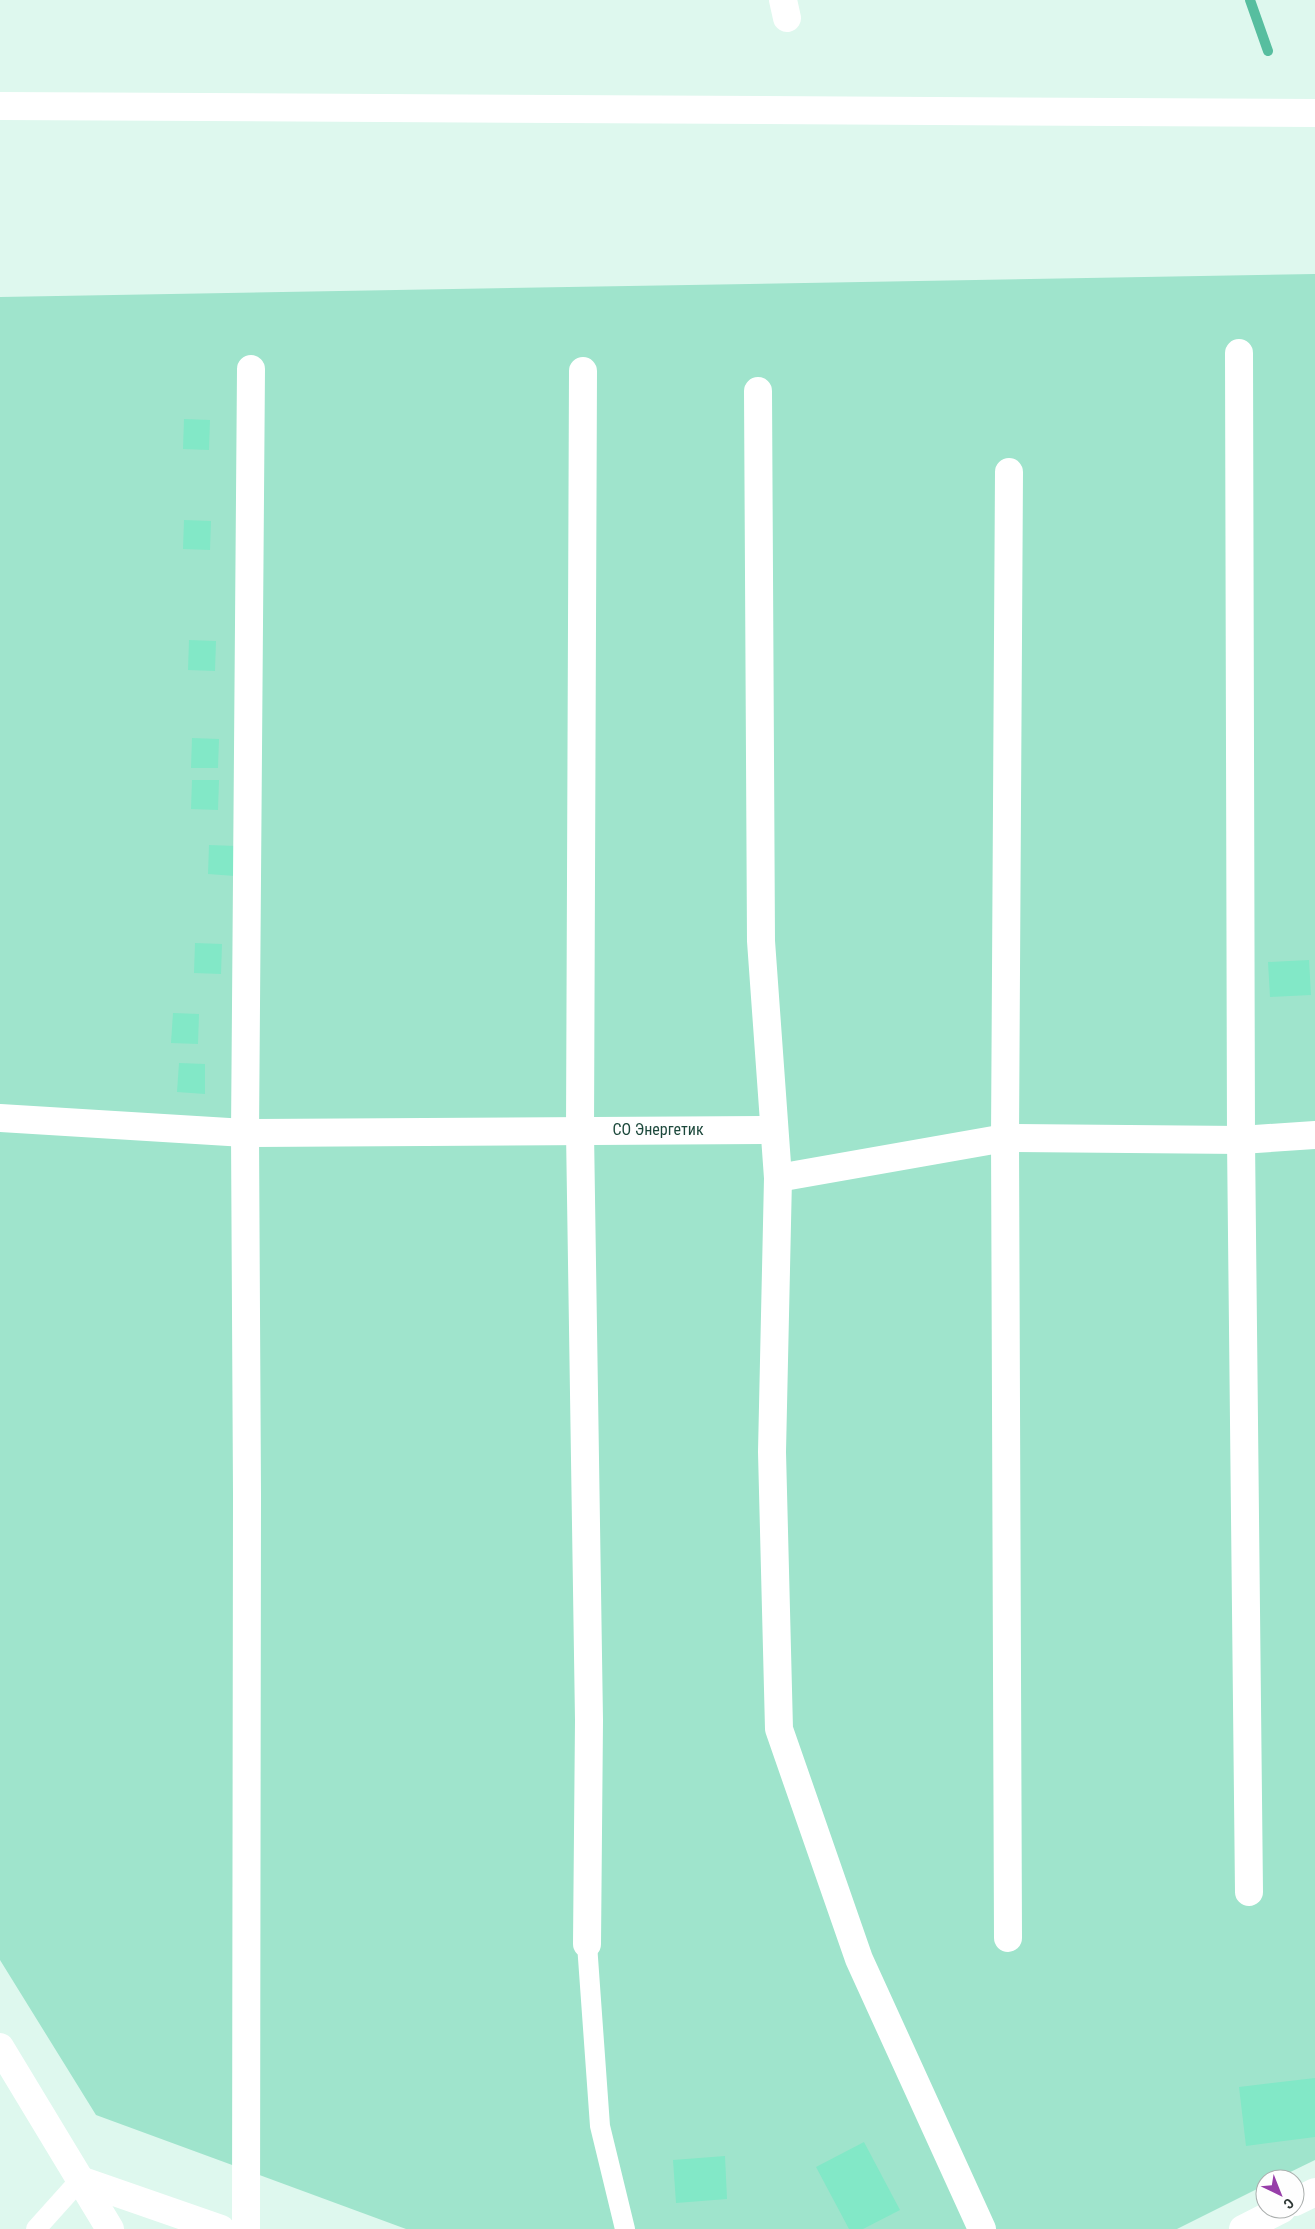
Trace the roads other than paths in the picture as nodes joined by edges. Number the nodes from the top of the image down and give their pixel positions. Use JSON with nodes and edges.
{"nodes":[{"id":1,"x":0,"y":106,"type":"edge"},
{"id":2,"x":1315,"y":113,"type":"edge"},
{"id":3,"x":1239,"y":353,"type":"dead end"},
{"id":4,"x":251,"y":369,"type":"dead end"},
{"id":5,"x":583,"y":371,"type":"dead end"},
{"id":6,"x":758,"y":391,"type":"dead end"},
{"id":7,"x":1009,"y":472,"type":"dead end"},
{"id":8,"x":0,"y":1118,"type":"edge"},
{"id":9,"x":774,"y":1130,"type":"junction"},
{"id":10,"x":580,"y":1132,"type":"junction"},
{"id":11,"x":244,"y":1134,"type":"junction"},
{"id":12,"x":1315,"y":1135,"type":"edge"},
{"id":13,"x":1005,"y":1138,"type":"junction"},
{"id":14,"x":1241,"y":1140,"type":"junction"},
{"id":15,"x":778,"y":1178,"type":"junction"},
{"id":16,"x":1249,"y":1892,"type":"dead end"},
{"id":17,"x":1008,"y":1938,"type":"dead end"},
{"id":18,"x":587,"y":1944,"type":"joint"},
{"id":19,"x":0,"y":2047,"type":"edge"},
{"id":20,"x":80,"y":2180,"type":"junction"},
{"id":21,"x":1262,"y":2219,"type":"edge"},
{"id":22,"x":36,"y":2229,"type":"edge"},
{"id":23,"x":110,"y":2229,"type":"edge"},
{"id":24,"x":221,"y":2229,"type":"edge"},
{"id":25,"x":246,"y":2229,"type":"edge"},
{"id":26,"x":625,"y":2229,"type":"edge"},
{"id":27,"x":982,"y":2229,"type":"edge"},
{"id":28,"x":1243,"y":2229,"type":"edge"}],
"edges":[{"from":1,"to":2,"type":"street"},
{"from":3,"to":14,"type":"street"},
{"from":4,"to":11,"type":"street"},
{"from":5,"to":10,"type":"street"},
{"from":6,"to":9,"type":"street"},
{"from":7,"to":13,"type":"street"},
{"from":8,"to":11,"type":"street"},
{"from":9,"to":10,"type":"street"},
{"from":9,"to":15,"type":"street"},
{"from":10,"to":11,"type":"street"},
{"from":10,"to":18,"type":"street"},
{"from":11,"to":25,"type":"street"},
{"from":12,"to":14,"type":"street"},
{"from":13,"to":14,"type":"street"},
{"from":13,"to":15,"type":"street"},
{"from":13,"to":17,"type":"street"},
{"from":14,"to":16,"type":"street"},
{"from":15,"to":27,"type":"street"},
{"from":18,"to":26,"type":"lane"},
{"from":19,"to":20,"type":"street"},
{"from":20,"to":22,"type":"lane"},
{"from":20,"to":23,"type":"street"},
{"from":20,"to":24,"type":"street"},
{"from":21,"to":28,"type":"street"}]}
